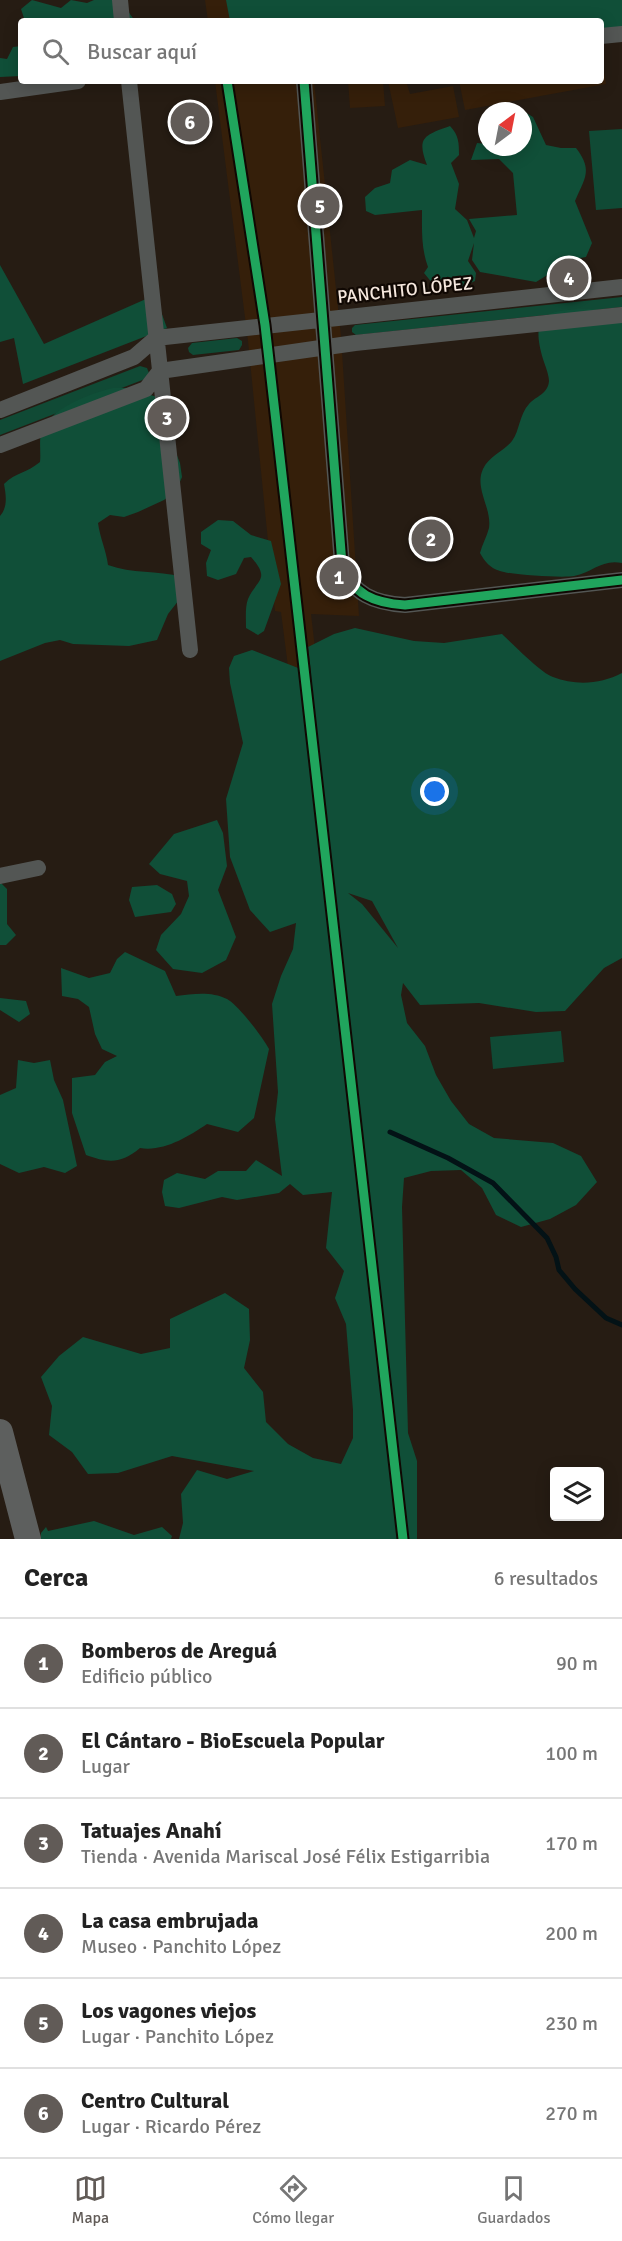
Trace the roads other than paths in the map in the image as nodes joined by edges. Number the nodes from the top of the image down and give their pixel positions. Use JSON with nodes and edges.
{"nodes":[{"id":1,"x":120,"y":0,"type":"edge"},
{"id":2,"x":122,"y":18,"type":"edge"},
{"id":3,"x":622,"y":34,"type":"edge"},
{"id":4,"x":604,"y":36,"type":"edge"},
{"id":5,"x":57,"y":84,"type":"edge"},
{"id":6,"x":129,"y":84,"type":"edge"},
{"id":7,"x":304,"y":84,"type":"edge"},
{"id":8,"x":0,"y":92,"type":"edge"},
{"id":9,"x":622,"y":287,"type":"edge"},
{"id":10,"x":622,"y":315,"type":"edge"},
{"id":11,"x":323,"y":319,"type":"junction"},
{"id":12,"x":156,"y":338,"type":"junction"},
{"id":13,"x":325,"y":347,"type":"junction"},
{"id":14,"x":160,"y":371,"type":"junction"},
{"id":15,"x":0,"y":410,"type":"edge"},
{"id":16,"x":0,"y":446,"type":"edge"},
{"id":17,"x":622,"y":580,"type":"edge"},
{"id":18,"x":190,"y":650,"type":"dead end"},
{"id":19,"x":38,"y":868,"type":"dead end"},
{"id":20,"x":0,"y":876,"type":"edge"},
{"id":21,"x":0,"y":1432,"type":"edge"},
{"id":22,"x":28,"y":1539,"type":"edge"}],
"edges":[{"from":1,"to":2,"type":"street"},
{"from":3,"to":4,"type":"street"},
{"from":5,"to":8,"type":"street"},
{"from":6,"to":12,"type":"street"},
{"from":7,"to":11,"type":"street"},
{"from":9,"to":11,"type":"street","name":"PANCHITO LÓPEZ"},
{"from":10,"to":13,"type":"street"},
{"from":11,"to":12,"type":"street","name":"PANCHITO LÓPEZ"},
{"from":11,"to":13,"type":"street"},
{"from":12,"to":14,"type":"street"},
{"from":12,"to":15,"type":"street"},
{"from":13,"to":14,"type":"street"},
{"from":13,"to":17,"type":"street"},
{"from":14,"to":16,"type":"street"},
{"from":14,"to":18,"type":"street"},
{"from":19,"to":20,"type":"street"},
{"from":21,"to":22,"type":"main road"}]}
